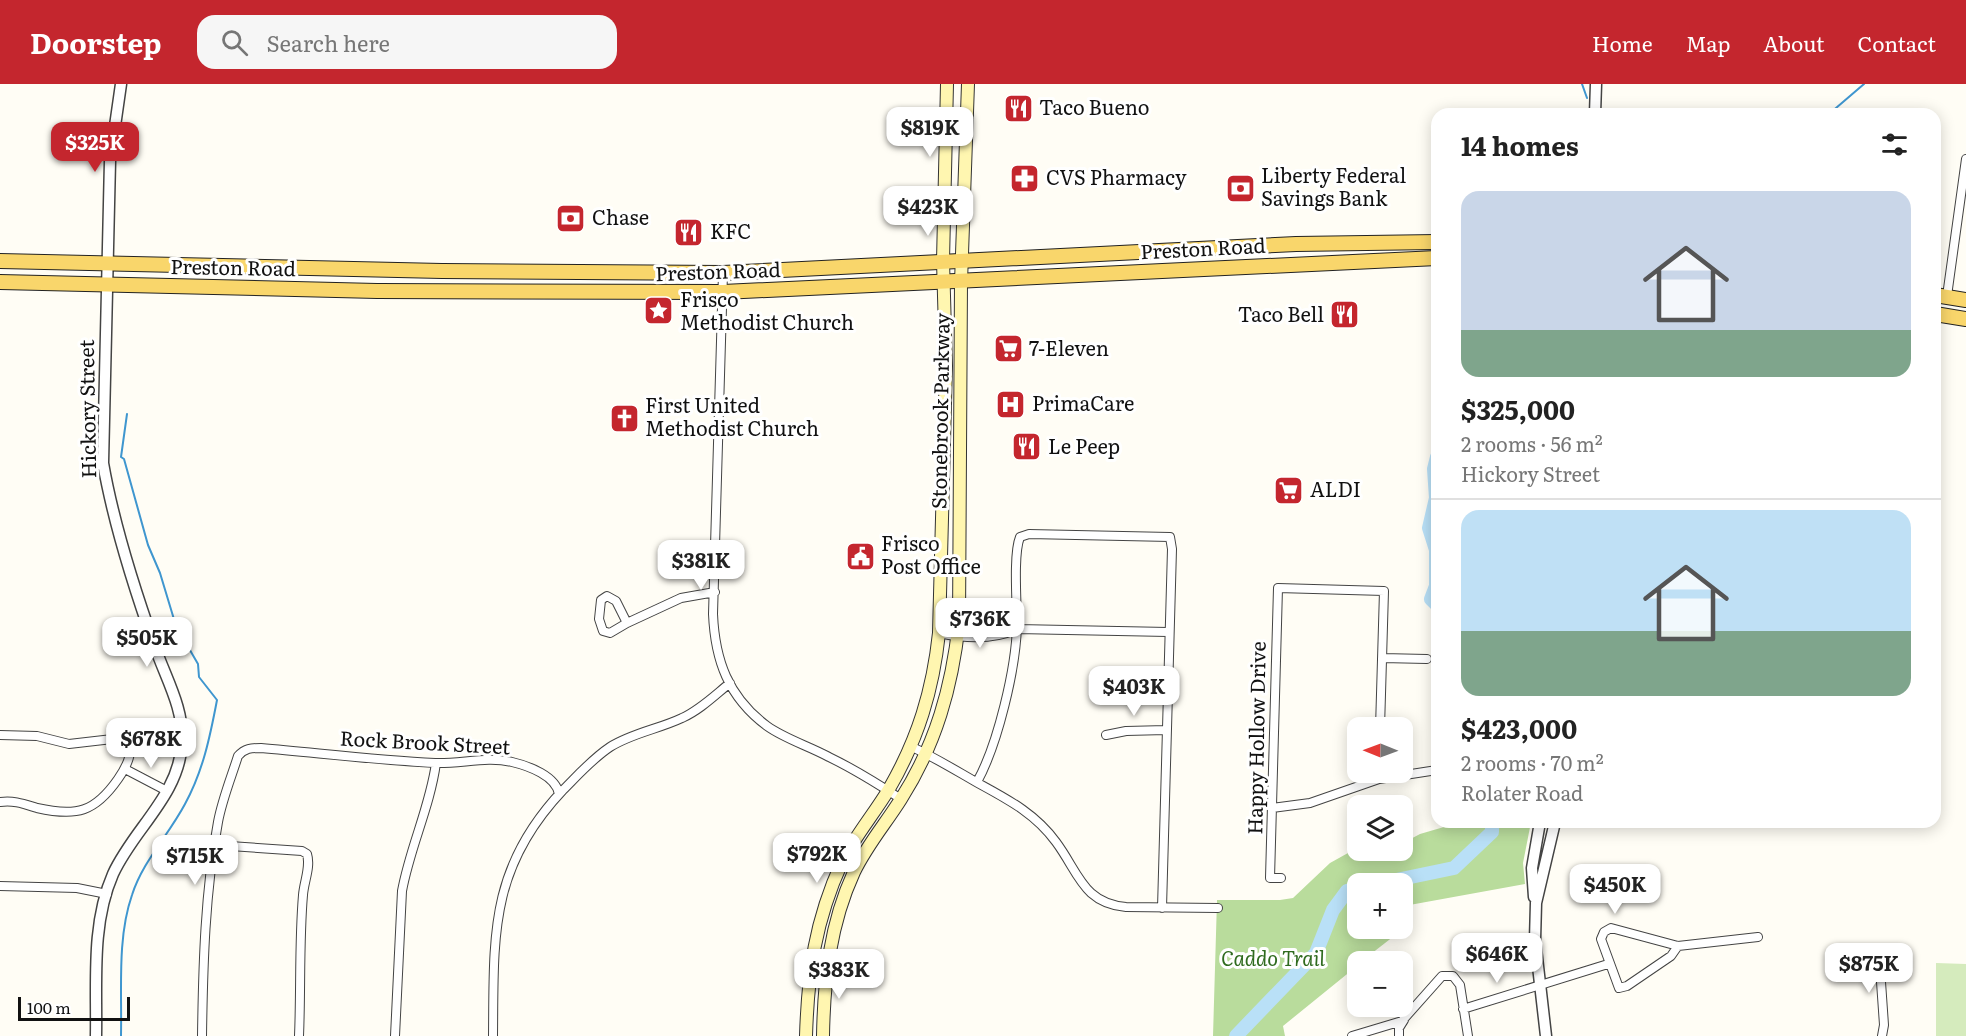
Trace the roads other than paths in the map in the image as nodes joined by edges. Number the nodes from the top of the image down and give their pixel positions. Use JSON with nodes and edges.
{"nodes":[{"id":1,"x":121,"y":84,"type":"edge"},
{"id":2,"x":947,"y":84,"type":"edge"},
{"id":3,"x":968,"y":84,"type":"edge"},
{"id":4,"x":1596,"y":84,"type":"edge"},
{"id":5,"x":1595,"y":108,"type":"edge"},
{"id":6,"x":966,"y":130,"type":"junction"},
{"id":7,"x":946,"y":131,"type":"junction"},
{"id":8,"x":1966,"y":159,"type":"edge"},
{"id":9,"x":1431,"y":242,"type":"edge"},
{"id":10,"x":1367,"y":243,"type":"junction"},
{"id":11,"x":1137,"y":253,"type":"junction"},
{"id":12,"x":1431,"y":258,"type":"edge"},
{"id":13,"x":962,"y":260,"type":"junction"},
{"id":14,"x":1368,"y":260,"type":"junction"},
{"id":15,"x":0,"y":261,"type":"edge"},
{"id":16,"x":943,"y":261,"type":"junction"},
{"id":17,"x":107,"y":265,"type":"junction"},
{"id":18,"x":1137,"y":272,"type":"junction"},
{"id":19,"x":723,"y":273,"type":"junction"},
{"id":20,"x":0,"y":282,"type":"edge"},
{"id":21,"x":961,"y":282,"type":"junction"},
{"id":22,"x":943,"y":283,"type":"junction"},
{"id":23,"x":106,"y":284,"type":"junction"},
{"id":24,"x":723,"y":292,"type":"junction"},
{"id":25,"x":1941,"y":296,"type":"edge"},
{"id":26,"x":1966,"y":300,"type":"edge"},
{"id":27,"x":1941,"y":314,"type":"edge"},
{"id":28,"x":1966,"y":319,"type":"edge"},
{"id":29,"x":944,"y":436,"type":"junction"},
{"id":30,"x":962,"y":438,"type":"junction"},
{"id":31,"x":942,"y":514,"type":"junction"},
{"id":32,"x":959,"y":514,"type":"junction"},
{"id":33,"x":714,"y":592,"type":"junction"},
{"id":34,"x":627,"y":622,"type":"dead end"},
{"id":35,"x":959,"y":623,"type":"junction"},
{"id":36,"x":939,"y":628,"type":"junction"},
{"id":37,"x":1017,"y":629,"type":"junction"},
{"id":38,"x":1168,"y":632,"type":"junction"},
{"id":39,"x":957,"y":637,"type":"junction"},
{"id":40,"x":1382,"y":658,"type":"junction"},
{"id":41,"x":1427,"y":659,"type":"dead end"},
{"id":42,"x":730,"y":683,"type":"junction"},
{"id":43,"x":1380,"y":717,"type":"edge"},
{"id":44,"x":1166,"y":730,"type":"junction"},
{"id":45,"x":0,"y":735,"type":"edge"},
{"id":46,"x":1106,"y":735,"type":"dead end"},
{"id":47,"x":912,"y":747,"type":"junction"},
{"id":48,"x":927,"y":754,"type":"junction"},
{"id":49,"x":436,"y":763,"type":"junction"},
{"id":50,"x":125,"y":769,"type":"junction"},
{"id":51,"x":1431,"y":771,"type":"edge"},
{"id":52,"x":1413,"y":772,"type":"edge"},
{"id":53,"x":977,"y":782,"type":"junction"},
{"id":54,"x":1361,"y":783,"type":"edge"},
{"id":55,"x":888,"y":790,"type":"junction"},
{"id":56,"x":167,"y":791,"type":"junction"},
{"id":57,"x":559,"y":794,"type":"junction"},
{"id":58,"x":901,"y":799,"type":"junction"},
{"id":59,"x":0,"y":802,"type":"edge"},
{"id":60,"x":1272,"y":808,"type":"junction"},
{"id":61,"x":1539,"y":828,"type":"edge"},
{"id":62,"x":1554,"y":828,"type":"edge"},
{"id":63,"x":215,"y":845,"type":"junction"},
{"id":64,"x":1281,"y":878,"type":"dead end"},
{"id":65,"x":0,"y":886,"type":"edge"},
{"id":66,"x":107,"y":894,"type":"junction"},
{"id":67,"x":1536,"y":903,"type":"junction"},
{"id":68,"x":1162,"y":908,"type":"junction"},
{"id":69,"x":1218,"y":908,"type":"dead end"},
{"id":70,"x":823,"y":909,"type":"junction"},
{"id":71,"x":838,"y":914,"type":"junction"},
{"id":72,"x":1758,"y":937,"type":"dead end"},
{"id":73,"x":1678,"y":946,"type":"junction"},
{"id":74,"x":1879,"y":953,"type":"dead end"},
{"id":75,"x":1608,"y":964,"type":"junction"},
{"id":76,"x":1539,"y":985,"type":"junction"},
{"id":77,"x":1413,"y":1008,"type":"edge"},
{"id":78,"x":1463,"y":1009,"type":"junction"},
{"id":79,"x":1404,"y":1017,"type":"edge"},
{"id":80,"x":1406,"y":1017,"type":"edge"},
{"id":81,"x":96,"y":1036,"type":"edge"},
{"id":82,"x":202,"y":1036,"type":"edge"},
{"id":83,"x":299,"y":1036,"type":"edge"},
{"id":84,"x":395,"y":1036,"type":"edge"},
{"id":85,"x":493,"y":1036,"type":"edge"},
{"id":86,"x":806,"y":1036,"type":"edge"},
{"id":87,"x":823,"y":1036,"type":"edge"},
{"id":88,"x":1352,"y":1036,"type":"edge"},
{"id":89,"x":1399,"y":1036,"type":"edge"},
{"id":90,"x":1468,"y":1036,"type":"edge"},
{"id":91,"x":1546,"y":1036,"type":"edge"},
{"id":92,"x":1882,"y":1036,"type":"edge"}],
"edges":[{"from":1,"to":17,"type":"street","name":"Hickory Street"},
{"from":2,"to":7,"type":"main road","name":"Stonebrook Parkway"},
{"from":3,"to":6,"type":"main road","name":"Stonebrook Parkway"},
{"from":4,"to":5,"type":"street"},
{"from":6,"to":7,"type":"main road"},
{"from":6,"to":13,"type":"main road","name":"Stonebrook Parkway"},
{"from":7,"to":16,"type":"main road","name":"Stonebrook Parkway"},
{"from":8,"to":25,"type":"street"},
{"from":9,"to":10,"type":"main road","name":"Preston Road"},
{"from":10,"to":11,"type":"main road","name":"Preston Road"},
{"from":10,"to":14,"type":"main road"},
{"from":11,"to":13,"type":"main road","name":"Preston Road"},
{"from":11,"to":18,"type":"main road"},
{"from":12,"to":14,"type":"main road","name":"Preston Road"},
{"from":13,"to":16,"type":"main road","name":"Preston Road"},
{"from":13,"to":21,"type":"main road","name":"Stonebrook Parkway"},
{"from":14,"to":18,"type":"main road","name":"Preston Road"},
{"from":15,"to":17,"type":"main road","name":"Preston Road"},
{"from":16,"to":19,"type":"main road","name":"Preston Road"},
{"from":16,"to":22,"type":"main road","name":"Stonebrook Parkway"},
{"from":17,"to":19,"type":"main road","name":"Preston Road"},
{"from":17,"to":23,"type":"street","name":"Hickory Street"},
{"from":18,"to":21,"type":"main road","name":"Preston Road"},
{"from":19,"to":24,"type":"street"},
{"from":20,"to":23,"type":"main road","name":"Preston Road"},
{"from":21,"to":22,"type":"main road","name":"Preston Road"},
{"from":21,"to":30,"type":"main road","name":"Stonebrook Parkway"},
{"from":22,"to":24,"type":"main road","name":"Preston Road"},
{"from":22,"to":29,"type":"main road","name":"Stonebrook Parkway"},
{"from":23,"to":24,"type":"main road","name":"Preston Road"},
{"from":23,"to":56,"type":"street","name":"Hickory Street"},
{"from":24,"to":33,"type":"street"},
{"from":25,"to":26,"type":"main road"},
{"from":27,"to":28,"type":"main road"},
{"from":29,"to":30,"type":"main road"},
{"from":29,"to":31,"type":"main road","name":"Stonebrook Parkway"},
{"from":30,"to":32,"type":"main road","name":"Stonebrook Parkway"},
{"from":31,"to":32,"type":"main road"},
{"from":31,"to":36,"type":"main road","name":"Stonebrook Parkway"},
{"from":32,"to":35,"type":"main road","name":"Stonebrook Parkway"},
{"from":33,"to":34,"type":"street"},
{"from":33,"to":42,"type":"street"},
{"from":35,"to":36,"type":"street"},
{"from":35,"to":37,"type":"street"},
{"from":35,"to":39,"type":"main road","name":"Stonebrook Parkway"},
{"from":36,"to":39,"type":"street"},
{"from":36,"to":47,"type":"main road","name":"Stonebrook Parkway"},
{"from":37,"to":38,"type":"street"},
{"from":37,"to":38,"type":"street"},
{"from":37,"to":39,"type":"street"},
{"from":37,"to":53,"type":"street"},
{"from":38,"to":44,"type":"street"},
{"from":39,"to":48,"type":"main road","name":"Stonebrook Parkway"},
{"from":40,"to":41,"type":"street"},
{"from":40,"to":43,"type":"street"},
{"from":40,"to":60,"type":"street","name":"Happy Hollow Drive"},
{"from":42,"to":55,"type":"street"},
{"from":42,"to":57,"type":"street"},
{"from":44,"to":46,"type":"street"},
{"from":44,"to":68,"type":"street"},
{"from":45,"to":50,"type":"street"},
{"from":47,"to":48,"type":"street"},
{"from":47,"to":55,"type":"main road","name":"Stonebrook Parkway"},
{"from":48,"to":53,"type":"street"},
{"from":48,"to":58,"type":"main road","name":"Stonebrook Parkway"},
{"from":49,"to":57,"type":"street","name":"Rock Brook Street"},
{"from":49,"to":63,"type":"street","name":"Rock Brook Street"},
{"from":49,"to":84,"type":"street"},
{"from":50,"to":56,"type":"street"},
{"from":50,"to":59,"type":"street"},
{"from":51,"to":52,"type":"street"},
{"from":53,"to":68,"type":"street"},
{"from":54,"to":60,"type":"street"},
{"from":55,"to":58,"type":"street"},
{"from":55,"to":70,"type":"main road","name":"Stonebrook Parkway"},
{"from":56,"to":66,"type":"street","name":"Hickory Street"},
{"from":57,"to":85,"type":"street"},
{"from":58,"to":71,"type":"main road","name":"Stonebrook Parkway"},
{"from":60,"to":64,"type":"street","name":"Happy Hollow Drive"},
{"from":61,"to":67,"type":"street"},
{"from":62,"to":67,"type":"street"},
{"from":63,"to":82,"type":"street"},
{"from":63,"to":83,"type":"street"},
{"from":65,"to":66,"type":"street"},
{"from":66,"to":81,"type":"street","name":"Hickory Street"},
{"from":67,"to":76,"type":"street"},
{"from":68,"to":69,"type":"street"},
{"from":70,"to":71,"type":"main road"},
{"from":70,"to":86,"type":"main road","name":"Stonebrook Parkway"},
{"from":71,"to":87,"type":"main road","name":"Stonebrook Parkway"},
{"from":72,"to":73,"type":"street"},
{"from":73,"to":75,"type":"street"},
{"from":73,"to":75,"type":"street"},
{"from":74,"to":92,"type":"street"},
{"from":75,"to":76,"type":"street"},
{"from":76,"to":78,"type":"street"},
{"from":76,"to":91,"type":"street"},
{"from":77,"to":78,"type":"street"},
{"from":78,"to":90,"type":"street"},
{"from":79,"to":88,"type":"street"},
{"from":80,"to":89,"type":"street"}]}
